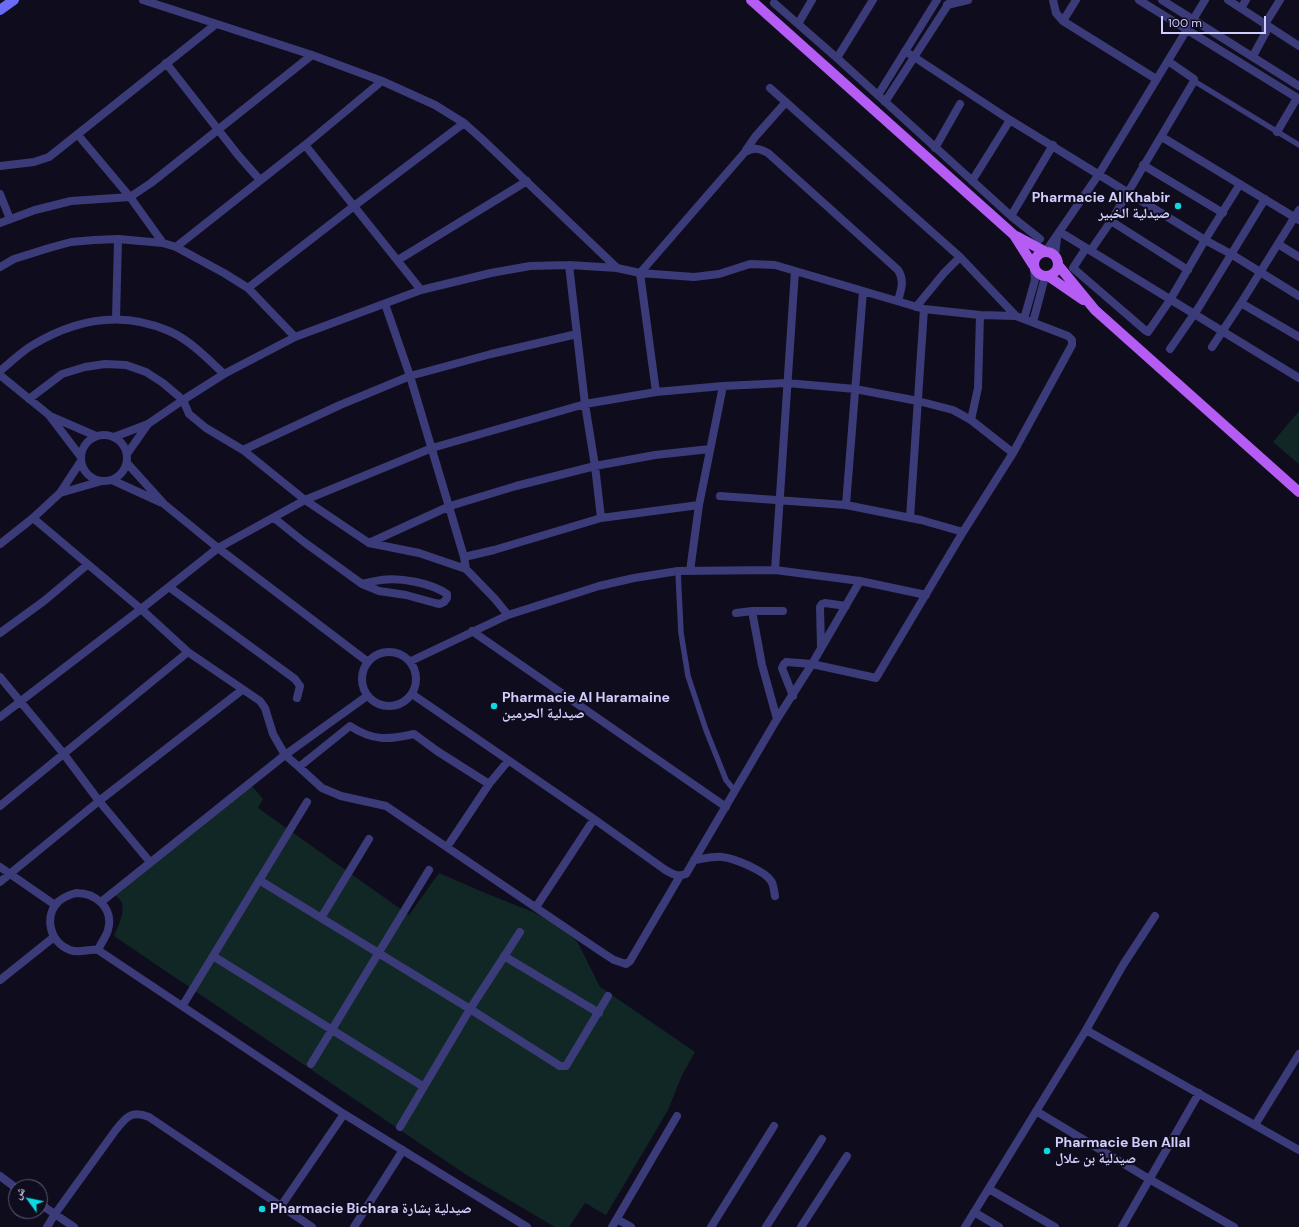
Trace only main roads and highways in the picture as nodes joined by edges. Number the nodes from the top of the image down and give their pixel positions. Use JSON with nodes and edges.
{"nodes":[{"id":1,"x":14,"y":0,"type":"edge"},
{"id":2,"x":751,"y":0,"type":"edge"},
{"id":3,"x":0,"y":10,"type":"edge"},
{"id":4,"x":1014,"y":235,"type":"junction"},
{"id":5,"x":1048,"y":253,"type":"junction"},
{"id":6,"x":1058,"y":265,"type":"junction"},
{"id":7,"x":1034,"y":267,"type":"junction"},
{"id":8,"x":1047,"y":276,"type":"junction"},
{"id":9,"x":1089,"y":304,"type":"junction"},
{"id":10,"x":1299,"y":492,"type":"edge"}],
"edges":[{"from":1,"to":3,"type":"main road"},
{"from":2,"to":4,"type":"main road"},
{"from":4,"to":5,"type":"main road"},
{"from":4,"to":7,"type":"main road"},
{"from":5,"to":6,"type":"main road"},
{"from":5,"to":7,"type":"main road"},
{"from":6,"to":8,"type":"main road"},
{"from":6,"to":9,"type":"main road"},
{"from":7,"to":8,"type":"main road"},
{"from":8,"to":9,"type":"main road"},
{"from":9,"to":10,"type":"main road"}]}
